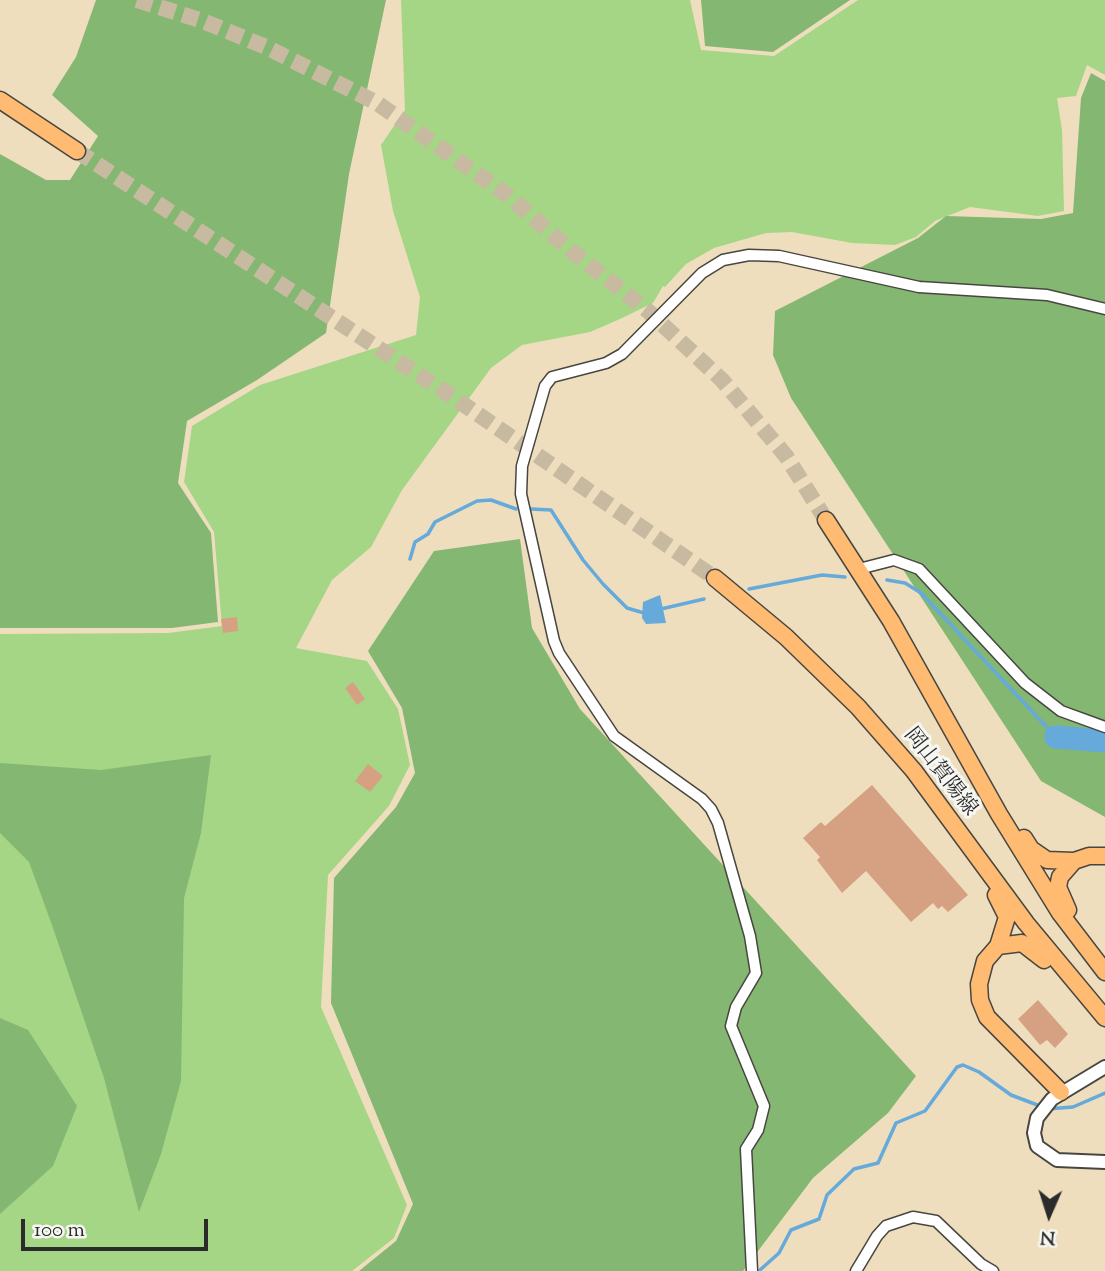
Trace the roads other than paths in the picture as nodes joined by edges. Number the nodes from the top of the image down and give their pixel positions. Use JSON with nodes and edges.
{"nodes":[{"id":1,"x":0,"y":100,"type":"edge"},
{"id":2,"x":77,"y":151,"type":"tunnel mouth"},
{"id":3,"x":1105,"y":309,"type":"edge"},
{"id":4,"x":826,"y":520,"type":"tunnel mouth"},
{"id":5,"x":859,"y":569,"type":"junction"},
{"id":6,"x":715,"y":578,"type":"tunnel mouth"},
{"id":7,"x":1105,"y":727,"type":"edge"},
{"id":8,"x":984,"y":789,"type":"junction"},
{"id":9,"x":932,"y":796,"type":"junction"},
{"id":10,"x":1105,"y":856,"type":"edge"},
{"id":11,"x":1074,"y":861,"type":"junction"},
{"id":12,"x":998,"y":946,"type":"junction"},
{"id":13,"x":1105,"y":960,"type":"edge"},
{"id":14,"x":1105,"y":972,"type":"edge"},
{"id":15,"x":1101,"y":1014,"type":"edge"},
{"id":16,"x":1105,"y":1067,"type":"edge"},
{"id":17,"x":1061,"y":1092,"type":"junction"},
{"id":18,"x":1105,"y":1163,"type":"edge"},
{"id":19,"x":752,"y":1271,"type":"edge"},
{"id":20,"x":856,"y":1271,"type":"edge"},
{"id":21,"x":993,"y":1271,"type":"edge"}],
"edges":[{"from":1,"to":2,"type":"main road"},
{"from":3,"to":19,"type":"street"},
{"from":4,"to":5,"type":"main road","name":"岡山賀陽線"},
{"from":5,"to":7,"type":"street"},
{"from":5,"to":8,"type":"main road","name":"岡山賀陽線"},
{"from":6,"to":9,"type":"main road","name":"岡山賀陽線"},
{"from":8,"to":11,"type":"main road"},
{"from":8,"to":14,"type":"main road","name":"岡山賀陽線"},
{"from":9,"to":12,"type":"main road"},
{"from":9,"to":15,"type":"main road","name":"岡山賀陽線"},
{"from":10,"to":11,"type":"main road"},
{"from":11,"to":13,"type":"main road"},
{"from":12,"to":15,"type":"main road"},
{"from":12,"to":17,"type":"main road"},
{"from":16,"to":17,"type":"street"},
{"from":17,"to":18,"type":"street"},
{"from":20,"to":21,"type":"street"}]}
